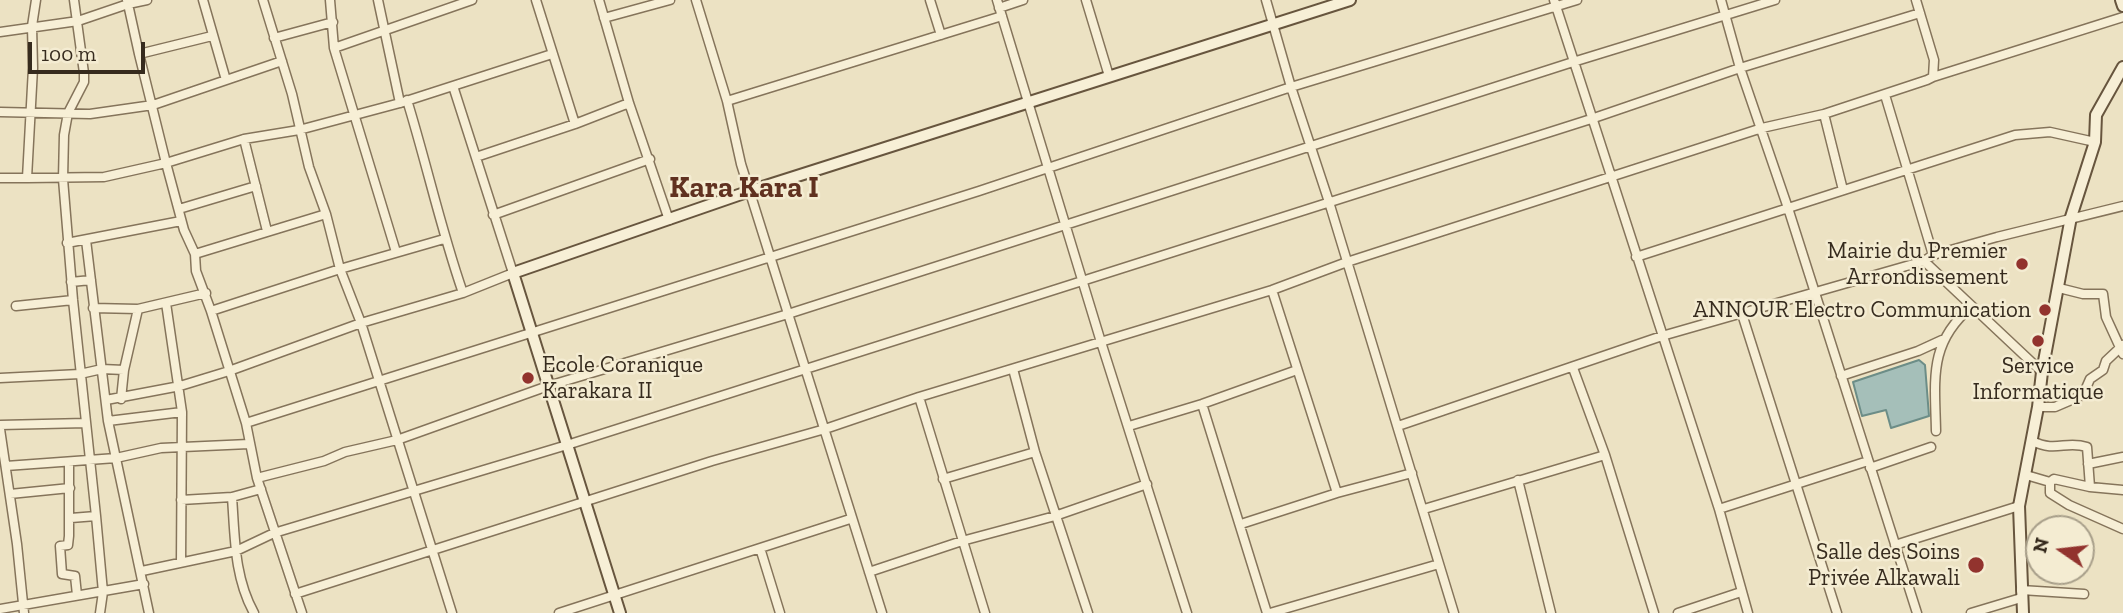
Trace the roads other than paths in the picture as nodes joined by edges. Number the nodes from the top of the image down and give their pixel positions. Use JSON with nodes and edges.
{"nodes":[{"id":1,"x":36,"y":0,"type":"edge"},
{"id":2,"x":74,"y":0,"type":"edge"},
{"id":3,"x":147,"y":0,"type":"edge"},
{"id":4,"x":204,"y":0,"type":"edge"},
{"id":5,"x":263,"y":0,"type":"edge"},
{"id":6,"x":330,"y":0,"type":"edge"},
{"id":7,"x":378,"y":0,"type":"edge"},
{"id":8,"x":472,"y":0,"type":"edge"},
{"id":9,"x":536,"y":0,"type":"edge"},
{"id":10,"x":599,"y":0,"type":"edge"},
{"id":11,"x":670,"y":0,"type":"edge"},
{"id":12,"x":696,"y":0,"type":"edge"},
{"id":13,"x":930,"y":0,"type":"edge"},
{"id":14,"x":1023,"y":0,"type":"edge"},
{"id":15,"x":1086,"y":0,"type":"edge"},
{"id":16,"x":1266,"y":0,"type":"edge"},
{"id":17,"x":1350,"y":0,"type":"edge"},
{"id":18,"x":1577,"y":0,"type":"edge"},
{"id":19,"x":1720,"y":0,"type":"edge"},
{"id":20,"x":1775,"y":0,"type":"edge"},
{"id":21,"x":1916,"y":0,"type":"edge"},
{"id":22,"x":2121,"y":0,"type":"edge"},
{"id":23,"x":128,"y":2,"type":"edge"},
{"id":24,"x":1555,"y":4,"type":"edge"},
{"id":25,"x":2123,"y":6,"type":"edge"},
{"id":26,"x":999,"y":8,"type":"edge"},
{"id":27,"x":1920,"y":13,"type":"junction"},
{"id":28,"x":1725,"y":16,"type":"junction"},
{"id":29,"x":2123,"y":17,"type":"edge"},
{"id":30,"x":604,"y":18,"type":"junction"},
{"id":31,"x":78,"y":21,"type":"junction"},
{"id":32,"x":333,"y":22,"type":"junction"},
{"id":33,"x":1273,"y":25,"type":"junction"},
{"id":34,"x":32,"y":26,"type":"junction"},
{"id":35,"x":0,"y":32,"type":"edge"},
{"id":36,"x":384,"y":32,"type":"junction"},
{"id":37,"x":942,"y":35,"type":"junction"},
{"id":38,"x":212,"y":36,"type":"junction"},
{"id":39,"x":274,"y":38,"type":"junction"},
{"id":40,"x":334,"y":48,"type":"junction"},
{"id":41,"x":139,"y":54,"type":"junction"},
{"id":42,"x":552,"y":54,"type":"junction"},
{"id":43,"x":282,"y":61,"type":"junction"},
{"id":44,"x":1573,"y":62,"type":"junction"},
{"id":45,"x":2123,"y":67,"type":"edge"},
{"id":46,"x":1740,"y":68,"type":"junction"},
{"id":47,"x":1109,"y":76,"type":"junction"},
{"id":48,"x":1933,"y":77,"type":"junction"},
{"id":49,"x":226,"y":80,"type":"junction"},
{"id":50,"x":453,"y":86,"type":"junction"},
{"id":51,"x":1291,"y":87,"type":"junction"},
{"id":52,"x":1885,"y":95,"type":"junction"},
{"id":53,"x":727,"y":101,"type":"junction"},
{"id":54,"x":404,"y":102,"type":"junction"},
{"id":55,"x":629,"y":103,"type":"junction"},
{"id":56,"x":1028,"y":104,"type":"junction"},
{"id":57,"x":153,"y":105,"type":"junction"},
{"id":58,"x":0,"y":112,"type":"edge"},
{"id":59,"x":30,"y":112,"type":"junction"},
{"id":60,"x":68,"y":113,"type":"junction"},
{"id":61,"x":1824,"y":114,"type":"junction"},
{"id":62,"x":353,"y":116,"type":"junction"},
{"id":63,"x":1591,"y":119,"type":"junction"},
{"id":64,"x":575,"y":124,"type":"junction"},
{"id":65,"x":1762,"y":128,"type":"junction"},
{"id":66,"x":299,"y":130,"type":"junction"},
{"id":67,"x":244,"y":138,"type":"junction"},
{"id":68,"x":2095,"y":142,"type":"junction"},
{"id":69,"x":1312,"y":146,"type":"junction"},
{"id":70,"x":477,"y":157,"type":"junction"},
{"id":71,"x":650,"y":159,"type":"junction"},
{"id":72,"x":166,"y":163,"type":"junction"},
{"id":73,"x":1048,"y":169,"type":"junction"},
{"id":74,"x":1909,"y":169,"type":"junction"},
{"id":75,"x":0,"y":178,"type":"edge"},
{"id":76,"x":27,"y":178,"type":"junction"},
{"id":77,"x":1610,"y":178,"type":"junction"},
{"id":78,"x":64,"y":179,"type":"junction"},
{"id":79,"x":256,"y":186,"type":"junction"},
{"id":80,"x":1843,"y":190,"type":"junction"},
{"id":81,"x":750,"y":191,"type":"junction"},
{"id":82,"x":1329,"y":202,"type":"junction"},
{"id":83,"x":2123,"y":206,"type":"edge"},
{"id":84,"x":1788,"y":208,"type":"junction"},
{"id":85,"x":179,"y":209,"type":"junction"},
{"id":86,"x":326,"y":214,"type":"junction"},
{"id":87,"x":493,"y":215,"type":"junction"},
{"id":88,"x":2071,"y":218,"type":"junction"},
{"id":89,"x":669,"y":220,"type":"junction"},
{"id":90,"x":181,"y":221,"type":"junction"},
{"id":91,"x":1065,"y":225,"type":"junction"},
{"id":92,"x":267,"y":231,"type":"junction"},
{"id":93,"x":444,"y":239,"type":"junction"},
{"id":94,"x":86,"y":240,"type":"junction"},
{"id":95,"x":67,"y":243,"type":"junction"},
{"id":96,"x":396,"y":252,"type":"junction"},
{"id":97,"x":195,"y":254,"type":"junction"},
{"id":98,"x":1933,"y":255,"type":"junction"},
{"id":99,"x":770,"y":257,"type":"junction"},
{"id":100,"x":1636,"y":257,"type":"junction"},
{"id":101,"x":1924,"y":261,"type":"junction"},
{"id":102,"x":1348,"y":262,"type":"junction"},
{"id":103,"x":340,"y":269,"type":"junction"},
{"id":104,"x":513,"y":273,"type":"junction"},
{"id":105,"x":91,"y":280,"type":"junction"},
{"id":106,"x":1083,"y":281,"type":"junction"},
{"id":107,"x":71,"y":282,"type":"junction"},
{"id":108,"x":2059,"y":288,"type":"junction"},
{"id":109,"x":1272,"y":290,"type":"junction"},
{"id":110,"x":1814,"y":292,"type":"junction"},
{"id":111,"x":206,"y":293,"type":"junction"},
{"id":112,"x":463,"y":293,"type":"junction"},
{"id":113,"x":73,"y":300,"type":"junction"},
{"id":114,"x":166,"y":303,"type":"junction"},
{"id":115,"x":16,"y":306,"type":"dead end"},
{"id":116,"x":1972,"y":306,"type":"junction"},
{"id":117,"x":93,"y":308,"type":"junction"},
{"id":118,"x":138,"y":309,"type":"junction"},
{"id":119,"x":212,"y":311,"type":"junction"},
{"id":120,"x":788,"y":314,"type":"junction"},
{"id":121,"x":1742,"y":314,"type":"junction"},
{"id":122,"x":360,"y":323,"type":"junction"},
{"id":123,"x":533,"y":333,"type":"junction"},
{"id":124,"x":1662,"y":336,"type":"junction"},
{"id":125,"x":1942,"y":340,"type":"junction"},
{"id":126,"x":1101,"y":342,"type":"junction"},
{"id":127,"x":2122,"y":348,"type":"edge"},
{"id":128,"x":1573,"y":368,"type":"junction"},
{"id":129,"x":102,"y":369,"type":"junction"},
{"id":130,"x":804,"y":369,"type":"junction"},
{"id":131,"x":1013,"y":369,"type":"junction"},
{"id":132,"x":124,"y":370,"type":"junction"},
{"id":133,"x":1297,"y":370,"type":"junction"},
{"id":134,"x":229,"y":371,"type":"junction"},
{"id":135,"x":2042,"y":372,"type":"junction"},
{"id":136,"x":80,"y":374,"type":"junction"},
{"id":137,"x":1841,"y":376,"type":"junction"},
{"id":138,"x":0,"y":378,"type":"edge"},
{"id":139,"x":379,"y":380,"type":"junction"},
{"id":140,"x":180,"y":386,"type":"junction"},
{"id":141,"x":548,"y":386,"type":"junction"},
{"id":142,"x":919,"y":397,"type":"junction"},
{"id":143,"x":121,"y":398,"type":"junction"},
{"id":144,"x":106,"y":400,"type":"junction"},
{"id":145,"x":1202,"y":404,"type":"junction"},
{"id":146,"x":2038,"y":407,"type":"junction"},
{"id":147,"x":182,"y":412,"type":"junction"},
{"id":148,"x":108,"y":421,"type":"junction"},
{"id":149,"x":86,"y":423,"type":"junction"},
{"id":150,"x":246,"y":423,"type":"junction"},
{"id":151,"x":1129,"y":426,"type":"junction"},
{"id":152,"x":1398,"y":426,"type":"junction"},
{"id":153,"x":825,"y":429,"type":"junction"},
{"id":154,"x":1936,"y":430,"type":"dead end"},
{"id":155,"x":0,"y":431,"type":"edge"},
{"id":156,"x":397,"y":440,"type":"junction"},
{"id":157,"x":2032,"y":441,"type":"junction"},
{"id":158,"x":249,"y":444,"type":"junction"},
{"id":159,"x":567,"y":445,"type":"junction"},
{"id":160,"x":183,"y":447,"type":"junction"},
{"id":161,"x":1931,"y":447,"type":"dead end"},
{"id":162,"x":1035,"y":452,"type":"junction"},
{"id":163,"x":1605,"y":455,"type":"junction"},
{"id":164,"x":2123,"y":457,"type":"edge"},
{"id":165,"x":116,"y":458,"type":"junction"},
{"id":166,"x":90,"y":460,"type":"junction"},
{"id":167,"x":69,"y":462,"type":"junction"},
{"id":168,"x":2088,"y":464,"type":"junction"},
{"id":169,"x":1869,"y":465,"type":"junction"},
{"id":170,"x":6,"y":466,"type":"junction"},
{"id":171,"x":1412,"y":473,"type":"junction"},
{"id":172,"x":2026,"y":475,"type":"junction"},
{"id":173,"x":257,"y":478,"type":"junction"},
{"id":174,"x":943,"y":479,"type":"junction"},
{"id":175,"x":1518,"y":480,"type":"junction"},
{"id":176,"x":2050,"y":482,"type":"junction"},
{"id":177,"x":1147,"y":484,"type":"junction"},
{"id":178,"x":1795,"y":485,"type":"junction"},
{"id":179,"x":2090,"y":487,"type":"junction"},
{"id":180,"x":70,"y":488,"type":"junction"},
{"id":181,"x":261,"y":489,"type":"junction"},
{"id":182,"x":2123,"y":490,"type":"edge"},
{"id":183,"x":413,"y":491,"type":"junction"},
{"id":184,"x":1337,"y":493,"type":"junction"},
{"id":185,"x":10,"y":494,"type":"junction"},
{"id":186,"x":233,"y":497,"type":"junction"},
{"id":187,"x":181,"y":500,"type":"junction"},
{"id":188,"x":584,"y":502,"type":"junction"},
{"id":189,"x":2020,"y":506,"type":"junction"},
{"id":190,"x":1424,"y":509,"type":"junction"},
{"id":191,"x":1719,"y":509,"type":"junction"},
{"id":192,"x":96,"y":516,"type":"junction"},
{"id":193,"x":1055,"y":516,"type":"junction"},
{"id":194,"x":71,"y":517,"type":"junction"},
{"id":195,"x":850,"y":519,"type":"junction"},
{"id":196,"x":1241,"y":524,"type":"junction"},
{"id":197,"x":2123,"y":528,"type":"edge"},
{"id":198,"x":274,"y":533,"type":"junction"},
{"id":199,"x":962,"y":541,"type":"junction"},
{"id":200,"x":1895,"y":545,"type":"junction"},
{"id":201,"x":760,"y":548,"type":"junction"},
{"id":202,"x":432,"y":549,"type":"junction"},
{"id":203,"x":236,"y":551,"type":"junction"},
{"id":204,"x":181,"y":562,"type":"junction"},
{"id":205,"x":1438,"y":564,"type":"junction"},
{"id":206,"x":142,"y":572,"type":"junction"},
{"id":207,"x":869,"y":572,"type":"junction"},
{"id":208,"x":144,"y":584,"type":"junction"},
{"id":209,"x":103,"y":592,"type":"junction"},
{"id":210,"x":1741,"y":592,"type":"junction"},
{"id":211,"x":295,"y":594,"type":"junction"},
{"id":212,"x":614,"y":594,"type":"junction"},
{"id":213,"x":2021,"y":594,"type":"junction"},
{"id":214,"x":2084,"y":594,"type":"dead end"},
{"id":215,"x":77,"y":596,"type":"junction"},
{"id":216,"x":0,"y":609,"type":"edge"},
{"id":217,"x":24,"y":610,"type":"edge"},
{"id":218,"x":100,"y":613,"type":"edge"},
{"id":219,"x":149,"y":613,"type":"edge"},
{"id":220,"x":254,"y":613,"type":"edge"},
{"id":221,"x":302,"y":613,"type":"edge"},
{"id":222,"x":452,"y":613,"type":"edge"},
{"id":223,"x":559,"y":613,"type":"edge"},
{"id":224,"x":620,"y":613,"type":"edge"},
{"id":225,"x":780,"y":613,"type":"edge"},
{"id":226,"x":882,"y":613,"type":"edge"},
{"id":227,"x":985,"y":613,"type":"edge"},
{"id":228,"x":1088,"y":613,"type":"edge"},
{"id":229,"x":1187,"y":613,"type":"edge"},
{"id":230,"x":1269,"y":613,"type":"edge"},
{"id":231,"x":1454,"y":613,"type":"edge"},
{"id":232,"x":1551,"y":613,"type":"edge"},
{"id":233,"x":1654,"y":613,"type":"edge"},
{"id":234,"x":1678,"y":613,"type":"edge"},
{"id":235,"x":1748,"y":613,"type":"edge"},
{"id":236,"x":1838,"y":613,"type":"edge"},
{"id":237,"x":1917,"y":613,"type":"edge"},
{"id":238,"x":1971,"y":613,"type":"edge"},
{"id":239,"x":2023,"y":613,"type":"edge"}],
"edges":[{"from":1,"to":34,"type":"street"},
{"from":2,"to":31,"type":"street"},
{"from":3,"to":23,"type":"street"},
{"from":4,"to":38,"type":"street"},
{"from":5,"to":39,"type":"street"},
{"from":6,"to":32,"type":"street"},
{"from":7,"to":36,"type":"street"},
{"from":8,"to":36,"type":"street"},
{"from":9,"to":42,"type":"street"},
{"from":10,"to":30,"type":"street"},
{"from":11,"to":30,"type":"street"},
{"from":12,"to":53,"type":"street"},
{"from":13,"to":37,"type":"street"},
{"from":14,"to":26,"type":"street"},
{"from":15,"to":47,"type":"street"},
{"from":16,"to":33,"type":"street"},
{"from":17,"to":33,"type":"street"},
{"from":18,"to":24,"type":"street"},
{"from":19,"to":28,"type":"street"},
{"from":20,"to":28,"type":"street"},
{"from":21,"to":27,"type":"street"},
{"from":22,"to":25,"type":"street"},
{"from":23,"to":31,"type":"street"},
{"from":23,"to":41,"type":"street"},
{"from":24,"to":44,"type":"street"},
{"from":24,"to":51,"type":"street"},
{"from":26,"to":37,"type":"street"},
{"from":26,"to":56,"type":"street"},
{"from":27,"to":46,"type":"street"},
{"from":27,"to":48,"type":"street"},
{"from":28,"to":44,"type":"street"},
{"from":28,"to":46,"type":"street"},
{"from":29,"to":48,"type":"street"},
{"from":30,"to":55,"type":"street"},
{"from":31,"to":34,"type":"street"},
{"from":31,"to":60,"type":"street"},
{"from":32,"to":39,"type":"street"},
{"from":32,"to":40,"type":"street"},
{"from":33,"to":47,"type":"street"},
{"from":33,"to":51,"type":"street"},
{"from":34,"to":35,"type":"street"},
{"from":34,"to":59,"type":"street"},
{"from":36,"to":40,"type":"street"},
{"from":36,"to":54,"type":"street"},
{"from":37,"to":53,"type":"street"},
{"from":38,"to":41,"type":"street"},
{"from":38,"to":49,"type":"street"},
{"from":39,"to":43,"type":"street"},
{"from":40,"to":62,"type":"street"},
{"from":41,"to":57,"type":"street"},
{"from":42,"to":50,"type":"street"},
{"from":42,"to":64,"type":"street"},
{"from":43,"to":49,"type":"street"},
{"from":43,"to":66,"type":"street"},
{"from":44,"to":63,"type":"street"},
{"from":44,"to":69,"type":"street"},
{"from":45,"to":68,"type":"street"},
{"from":46,"to":63,"type":"street"},
{"from":46,"to":65,"type":"street"},
{"from":47,"to":56,"type":"street"},
{"from":48,"to":52,"type":"street"},
{"from":49,"to":57,"type":"street"},
{"from":50,"to":54,"type":"street"},
{"from":50,"to":70,"type":"street"},
{"from":51,"to":69,"type":"street"},
{"from":51,"to":73,"type":"street"},
{"from":52,"to":61,"type":"street"},
{"from":52,"to":74,"type":"street"},
{"from":53,"to":81,"type":"street"},
{"from":54,"to":62,"type":"street"},
{"from":54,"to":93,"type":"street"},
{"from":55,"to":64,"type":"street"},
{"from":55,"to":71,"type":"street"},
{"from":56,"to":73,"type":"street"},
{"from":56,"to":81,"type":"street"},
{"from":57,"to":60,"type":"street"},
{"from":57,"to":72,"type":"street"},
{"from":58,"to":59,"type":"street"},
{"from":59,"to":60,"type":"street"},
{"from":59,"to":76,"type":"street"},
{"from":60,"to":78,"type":"street"},
{"from":61,"to":65,"type":"street"},
{"from":61,"to":80,"type":"street"},
{"from":62,"to":66,"type":"street"},
{"from":62,"to":96,"type":"street"},
{"from":63,"to":77,"type":"street"},
{"from":63,"to":82,"type":"street"},
{"from":64,"to":70,"type":"street"},
{"from":65,"to":77,"type":"street"},
{"from":65,"to":84,"type":"street"},
{"from":66,"to":67,"type":"street"},
{"from":66,"to":86,"type":"street"},
{"from":67,"to":72,"type":"street"},
{"from":67,"to":79,"type":"street"},
{"from":68,"to":74,"type":"street"},
{"from":68,"to":88,"type":"street"},
{"from":69,"to":82,"type":"street"},
{"from":69,"to":91,"type":"street"},
{"from":70,"to":87,"type":"street"},
{"from":71,"to":87,"type":"street"},
{"from":71,"to":89,"type":"street"},
{"from":72,"to":78,"type":"street"},
{"from":72,"to":85,"type":"street"},
{"from":73,"to":91,"type":"street"},
{"from":73,"to":99,"type":"street"},
{"from":74,"to":80,"type":"street"},
{"from":74,"to":98,"type":"street"},
{"from":75,"to":76,"type":"street"},
{"from":76,"to":78,"type":"street"},
{"from":77,"to":100,"type":"street"},
{"from":77,"to":102,"type":"street"},
{"from":78,"to":95,"type":"street"},
{"from":79,"to":85,"type":"street"},
{"from":79,"to":92,"type":"street"},
{"from":80,"to":84,"type":"street"},
{"from":81,"to":89,"type":"street"},
{"from":81,"to":99,"type":"street"},
{"from":82,"to":102,"type":"street"},
{"from":82,"to":106,"type":"street"},
{"from":83,"to":88,"type":"street"},
{"from":84,"to":100,"type":"street"},
{"from":84,"to":110,"type":"street"},
{"from":85,"to":90,"type":"street"},
{"from":86,"to":92,"type":"street"},
{"from":86,"to":103,"type":"street"},
{"from":87,"to":104,"type":"street"},
{"from":88,"to":98,"type":"street"},
{"from":88,"to":108,"type":"street"},
{"from":89,"to":104,"type":"street"},
{"from":90,"to":94,"type":"street"},
{"from":90,"to":97,"type":"street"},
{"from":91,"to":106,"type":"street"},
{"from":91,"to":120,"type":"street"},
{"from":92,"to":97,"type":"street"},
{"from":93,"to":96,"type":"street"},
{"from":93,"to":112,"type":"street"},
{"from":94,"to":95,"type":"street"},
{"from":94,"to":105,"type":"street"},
{"from":95,"to":107,"type":"street"},
{"from":96,"to":103,"type":"street"},
{"from":97,"to":111,"type":"street"},
{"from":98,"to":101,"type":"street"},
{"from":99,"to":120,"type":"street"},
{"from":99,"to":123,"type":"street"},
{"from":100,"to":124,"type":"street"},
{"from":101,"to":110,"type":"street"},
{"from":101,"to":116,"type":"street"},
{"from":102,"to":109,"type":"street"},
{"from":102,"to":152,"type":"street"},
{"from":103,"to":119,"type":"street"},
{"from":103,"to":122,"type":"street"},
{"from":104,"to":112,"type":"street"},
{"from":104,"to":123,"type":"street"},
{"from":105,"to":107,"type":"street"},
{"from":105,"to":117,"type":"street"},
{"from":106,"to":126,"type":"street"},
{"from":106,"to":130,"type":"street"},
{"from":107,"to":113,"type":"street"},
{"from":108,"to":127,"type":"street"},
{"from":108,"to":135,"type":"street"},
{"from":109,"to":126,"type":"street"},
{"from":109,"to":133,"type":"street"},
{"from":110,"to":121,"type":"street"},
{"from":110,"to":137,"type":"street"},
{"from":111,"to":114,"type":"street"},
{"from":111,"to":119,"type":"street"},
{"from":112,"to":122,"type":"street"},
{"from":113,"to":115,"type":"street"},
{"from":113,"to":136,"type":"street"},
{"from":114,"to":118,"type":"street"},
{"from":114,"to":140,"type":"street"},
{"from":116,"to":125,"type":"street"},
{"from":116,"to":135,"type":"street"},
{"from":117,"to":118,"type":"street"},
{"from":117,"to":129,"type":"street"},
{"from":118,"to":132,"type":"street"},
{"from":119,"to":134,"type":"street"},
{"from":120,"to":130,"type":"street"},
{"from":120,"to":141,"type":"street"},
{"from":121,"to":124,"type":"street"},
{"from":121,"to":178,"type":"street"},
{"from":122,"to":134,"type":"street"},
{"from":122,"to":139,"type":"street"},
{"from":123,"to":139,"type":"street"},
{"from":123,"to":141,"type":"street"},
{"from":124,"to":128,"type":"street"},
{"from":124,"to":191,"type":"street"},
{"from":125,"to":137,"type":"street"},
{"from":125,"to":154,"type":"street"},
{"from":126,"to":131,"type":"street"},
{"from":126,"to":151,"type":"street"},
{"from":127,"to":146,"type":"street"},
{"from":128,"to":152,"type":"street"},
{"from":128,"to":163,"type":"street"},
{"from":129,"to":132,"type":"street"},
{"from":129,"to":136,"type":"street"},
{"from":129,"to":144,"type":"street"},
{"from":130,"to":153,"type":"street"},
{"from":130,"to":159,"type":"street"},
{"from":131,"to":142,"type":"street"},
{"from":131,"to":162,"type":"street"},
{"from":132,"to":143,"type":"street"},
{"from":133,"to":145,"type":"street"},
{"from":133,"to":184,"type":"street"},
{"from":134,"to":140,"type":"street"},
{"from":134,"to":150,"type":"street"},
{"from":135,"to":146,"type":"street"},
{"from":136,"to":138,"type":"street"},
{"from":136,"to":149,"type":"street"},
{"from":137,"to":169,"type":"street"},
{"from":139,"to":150,"type":"street"},
{"from":139,"to":156,"type":"street"},
{"from":140,"to":143,"type":"street"},
{"from":140,"to":147,"type":"street"},
{"from":141,"to":156,"type":"street"},
{"from":141,"to":159,"type":"street"},
{"from":142,"to":153,"type":"street"},
{"from":142,"to":174,"type":"street"},
{"from":143,"to":144,"type":"street"},
{"from":144,"to":148,"type":"street"},
{"from":145,"to":151,"type":"street"},
{"from":145,"to":196,"type":"street"},
{"from":146,"to":157,"type":"street"},
{"from":147,"to":148,"type":"street"},
{"from":147,"to":160,"type":"street"},
{"from":148,"to":165,"type":"street"},
{"from":149,"to":155,"type":"street"},
{"from":149,"to":166,"type":"street"},
{"from":150,"to":158,"type":"street"},
{"from":151,"to":177,"type":"street"},
{"from":152,"to":171,"type":"street"},
{"from":153,"to":188,"type":"street"},
{"from":153,"to":195,"type":"street"},
{"from":155,"to":170,"type":"street"},
{"from":156,"to":173,"type":"street"},
{"from":156,"to":183,"type":"street"},
{"from":157,"to":168,"type":"street"},
{"from":157,"to":172,"type":"street"},
{"from":158,"to":160,"type":"street"},
{"from":158,"to":173,"type":"street"},
{"from":159,"to":183,"type":"street"},
{"from":159,"to":188,"type":"street"},
{"from":160,"to":165,"type":"street"},
{"from":160,"to":187,"type":"street"},
{"from":161,"to":169,"type":"street"},
{"from":162,"to":174,"type":"street"},
{"from":162,"to":193,"type":"street"},
{"from":163,"to":175,"type":"street"},
{"from":163,"to":233,"type":"street"},
{"from":164,"to":168,"type":"street"},
{"from":165,"to":166,"type":"street"},
{"from":165,"to":206,"type":"street"},
{"from":166,"to":167,"type":"street"},
{"from":166,"to":192,"type":"street"},
{"from":167,"to":170,"type":"street"},
{"from":167,"to":180,"type":"street"},
{"from":168,"to":179,"type":"street"},
{"from":169,"to":178,"type":"street"},
{"from":169,"to":200,"type":"street"},
{"from":170,"to":185,"type":"street"},
{"from":171,"to":184,"type":"street"},
{"from":171,"to":190,"type":"street"},
{"from":172,"to":176,"type":"street"},
{"from":172,"to":189,"type":"street"},
{"from":173,"to":181,"type":"street"},
{"from":174,"to":199,"type":"street"},
{"from":175,"to":190,"type":"street"},
{"from":175,"to":232,"type":"street"},
{"from":176,"to":179,"type":"street"},
{"from":176,"to":197,"type":"street"},
{"from":177,"to":193,"type":"street"},
{"from":177,"to":229,"type":"street"},
{"from":178,"to":191,"type":"street"},
{"from":178,"to":236,"type":"street"},
{"from":179,"to":182,"type":"street"},
{"from":180,"to":185,"type":"street"},
{"from":180,"to":194,"type":"street"},
{"from":181,"to":186,"type":"street"},
{"from":181,"to":198,"type":"street"},
{"from":183,"to":198,"type":"street"},
{"from":183,"to":202,"type":"street"},
{"from":184,"to":196,"type":"street"},
{"from":185,"to":217,"type":"street"},
{"from":186,"to":187,"type":"street"},
{"from":186,"to":203,"type":"street"},
{"from":187,"to":204,"type":"street"},
{"from":188,"to":202,"type":"street"},
{"from":188,"to":212,"type":"street"},
{"from":189,"to":200,"type":"street"},
{"from":189,"to":213,"type":"street"},
{"from":190,"to":205,"type":"street"},
{"from":191,"to":210,"type":"street"},
{"from":192,"to":194,"type":"street"},
{"from":192,"to":209,"type":"street"},
{"from":193,"to":199,"type":"street"},
{"from":193,"to":228,"type":"street"},
{"from":194,"to":215,"type":"street"},
{"from":195,"to":201,"type":"street"},
{"from":195,"to":207,"type":"street"},
{"from":196,"to":230,"type":"street"},
{"from":198,"to":203,"type":"street"},
{"from":198,"to":211,"type":"street"},
{"from":199,"to":207,"type":"street"},
{"from":199,"to":227,"type":"street"},
{"from":200,"to":237,"type":"street"},
{"from":201,"to":212,"type":"street"},
{"from":201,"to":225,"type":"street"},
{"from":202,"to":211,"type":"street"},
{"from":202,"to":222,"type":"street"},
{"from":203,"to":204,"type":"street"},
{"from":203,"to":220,"type":"street"},
{"from":204,"to":206,"type":"street"},
{"from":205,"to":230,"type":"street"},
{"from":205,"to":231,"type":"street"},
{"from":206,"to":208,"type":"street"},
{"from":207,"to":226,"type":"street"},
{"from":208,"to":209,"type":"street"},
{"from":208,"to":219,"type":"street"},
{"from":209,"to":215,"type":"street"},
{"from":209,"to":218,"type":"street"},
{"from":210,"to":234,"type":"street"},
{"from":210,"to":235,"type":"street"},
{"from":211,"to":221,"type":"street"},
{"from":212,"to":223,"type":"street"},
{"from":212,"to":224,"type":"street"},
{"from":213,"to":214,"type":"street"},
{"from":213,"to":238,"type":"street"},
{"from":213,"to":239,"type":"street"},
{"from":215,"to":217,"type":"street"},
{"from":216,"to":217,"type":"street"}]}
